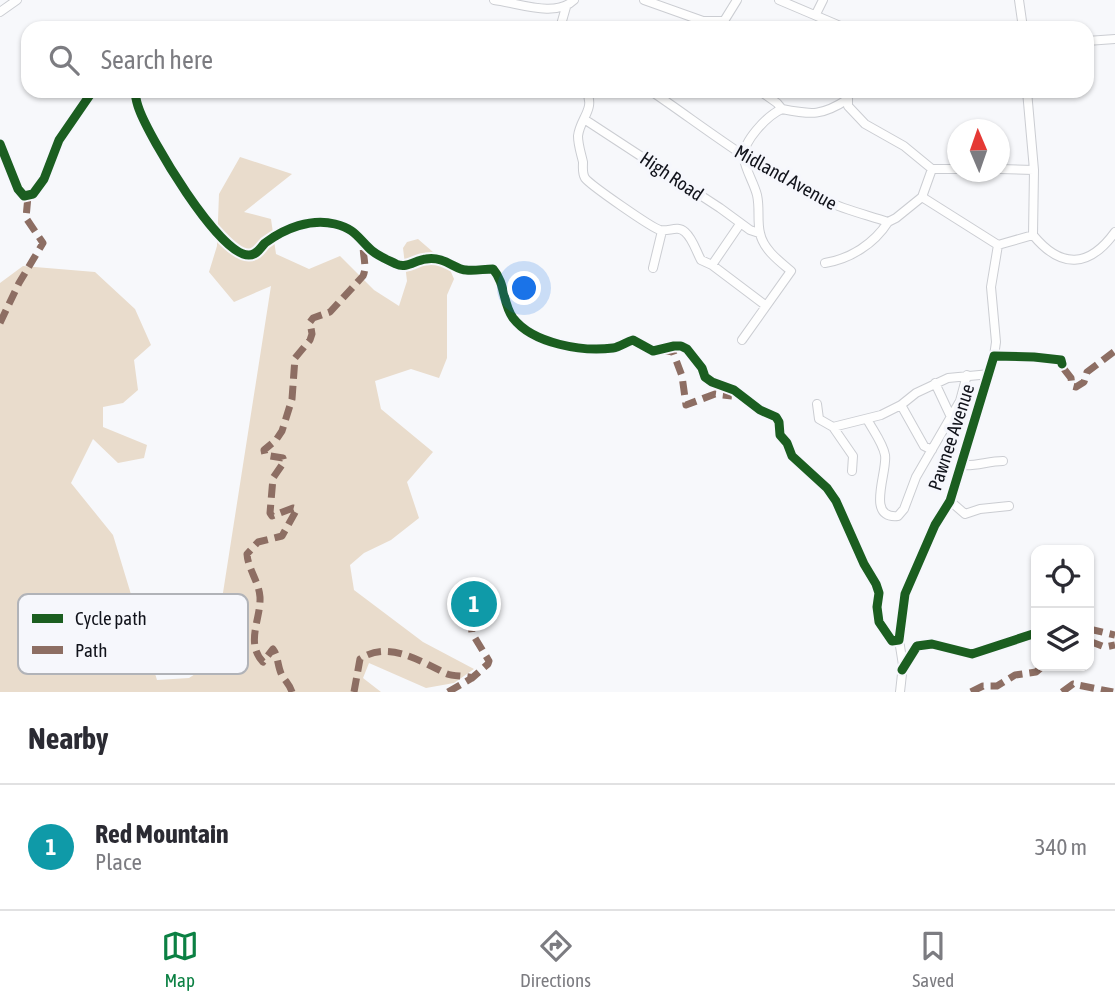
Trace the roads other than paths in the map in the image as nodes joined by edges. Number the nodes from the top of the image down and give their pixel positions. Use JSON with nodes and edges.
{"nodes":[{"id":1,"x":17,"y":0,"type":"edge"},
{"id":2,"x":494,"y":0,"type":"edge"},
{"id":3,"x":574,"y":0,"type":"edge"},
{"id":4,"x":737,"y":0,"type":"edge"},
{"id":5,"x":779,"y":0,"type":"edge"},
{"id":6,"x":824,"y":0,"type":"edge"},
{"id":7,"x":1019,"y":0,"type":"edge"},
{"id":8,"x":649,"y":1,"type":"edge"},
{"id":9,"x":566,"y":7,"type":"junction"},
{"id":10,"x":0,"y":12,"type":"edge"},
{"id":11,"x":816,"y":14,"type":"junction"},
{"id":12,"x":562,"y":21,"type":"edge"},
{"id":13,"x":703,"y":21,"type":"edge"},
{"id":14,"x":726,"y":21,"type":"edge"},
{"id":15,"x":830,"y":21,"type":"edge"},
{"id":16,"x":1022,"y":21,"type":"edge"},
{"id":17,"x":1115,"y":38,"type":"edge"},
{"id":18,"x":1094,"y":40,"type":"edge"},
{"id":19,"x":590,"y":98,"type":"edge"},
{"id":20,"x":661,"y":98,"type":"edge"},
{"id":21,"x":770,"y":98,"type":"edge"},
{"id":22,"x":845,"y":98,"type":"edge"},
{"id":23,"x":849,"y":98,"type":"edge"},
{"id":24,"x":1028,"y":98,"type":"edge"},
{"id":25,"x":782,"y":109,"type":"junction"},
{"id":26,"x":584,"y":119,"type":"junction"},
{"id":27,"x":743,"y":156,"type":"junction"},
{"id":28,"x":932,"y":169,"type":"junction"},
{"id":29,"x":947,"y":169,"type":"edge"},
{"id":30,"x":1010,"y":169,"type":"edge"},
{"id":31,"x":1034,"y":170,"type":"junction"},
{"id":32,"x":922,"y":197,"type":"junction"},
{"id":33,"x":888,"y":222,"type":"junction"},
{"id":34,"x":740,"y":224,"type":"junction"},
{"id":35,"x":662,"y":231,"type":"junction"},
{"id":36,"x":1115,"y":232,"type":"edge"},
{"id":37,"x":760,"y":233,"type":"junction"},
{"id":38,"x":1032,"y":235,"type":"junction"},
{"id":39,"x":998,"y":245,"type":"junction"},
{"id":40,"x":825,"y":263,"type":"dead end"},
{"id":41,"x":712,"y":265,"type":"junction"},
{"id":42,"x":653,"y":268,"type":"dead end"},
{"id":43,"x":765,"y":305,"type":"junction"},
{"id":44,"x":742,"y":340,"type":"dead end"},
{"id":45,"x":994,"y":356,"type":"junction"},
{"id":46,"x":1062,"y":364,"type":"dead end"},
{"id":47,"x":990,"y":374,"type":"junction"},
{"id":48,"x":967,"y":375,"type":"junction"},
{"id":49,"x":935,"y":383,"type":"junction"},
{"id":50,"x":817,"y":404,"type":"dead end"},
{"id":51,"x":901,"y":405,"type":"junction"},
{"id":52,"x":951,"y":417,"type":"junction"},
{"id":53,"x":867,"y":419,"type":"junction"},
{"id":54,"x":833,"y":427,"type":"junction"},
{"id":55,"x":932,"y":450,"type":"junction"},
{"id":56,"x":1003,"y":461,"type":"dead end"},
{"id":57,"x":961,"y":465,"type":"junction"},
{"id":58,"x":852,"y":471,"type":"dead end"},
{"id":59,"x":950,"y":501,"type":"junction"},
{"id":60,"x":1009,"y":506,"type":"dead end"},
{"id":61,"x":900,"y":692,"type":"edge"}],
"edges":[{"from":1,"to":10,"type":"street"},
{"from":2,"to":9,"type":"street"},
{"from":3,"to":9,"type":"street"},
{"from":4,"to":14,"type":"street"},
{"from":5,"to":11,"type":"street"},
{"from":6,"to":11,"type":"street"},
{"from":7,"to":16,"type":"street"},
{"from":8,"to":13,"type":"street"},
{"from":9,"to":12,"type":"street"},
{"from":11,"to":15,"type":"street"},
{"from":17,"to":18,"type":"street"},
{"from":19,"to":26,"type":"street"},
{"from":20,"to":27,"type":"street","name":"Midland Avenue"},
{"from":21,"to":25,"type":"street"},
{"from":22,"to":25,"type":"street"},
{"from":23,"to":28,"type":"street"},
{"from":24,"to":31,"type":"street"},
{"from":25,"to":27,"type":"street"},
{"from":26,"to":34,"type":"street","name":"High Road"},
{"from":26,"to":35,"type":"street"},
{"from":27,"to":33,"type":"street","name":"Midland Avenue"},
{"from":27,"to":37,"type":"street"},
{"from":28,"to":29,"type":"street"},
{"from":28,"to":32,"type":"street"},
{"from":30,"to":31,"type":"street"},
{"from":31,"to":38,"type":"street"},
{"from":32,"to":33,"type":"street"},
{"from":32,"to":39,"type":"street"},
{"from":33,"to":40,"type":"street"},
{"from":34,"to":37,"type":"street","name":"High Road"},
{"from":34,"to":41,"type":"street"},
{"from":35,"to":41,"type":"street"},
{"from":35,"to":42,"type":"street"},
{"from":36,"to":38,"type":"street"},
{"from":37,"to":43,"type":"street"},
{"from":38,"to":39,"type":"street"},
{"from":39,"to":45,"type":"street","name":"Pawnee Avenue"},
{"from":41,"to":43,"type":"street"},
{"from":43,"to":44,"type":"street"},
{"from":45,"to":46,"type":"street"},
{"from":45,"to":47,"type":"street","name":"Pawnee Avenue"},
{"from":47,"to":48,"type":"street"},
{"from":47,"to":57,"type":"street","name":"Pawnee Avenue"},
{"from":48,"to":49,"type":"street"},
{"from":48,"to":52,"type":"street"},
{"from":49,"to":51,"type":"street"},
{"from":49,"to":52,"type":"street"},
{"from":50,"to":54,"type":"street"},
{"from":51,"to":53,"type":"street"},
{"from":51,"to":55,"type":"street"},
{"from":52,"to":55,"type":"street"},
{"from":53,"to":54,"type":"street"},
{"from":53,"to":55,"type":"street"},
{"from":54,"to":58,"type":"street"},
{"from":56,"to":57,"type":"street"},
{"from":57,"to":59,"type":"street","name":"Pawnee Avenue"},
{"from":59,"to":60,"type":"street"},
{"from":59,"to":61,"type":"street","name":"Pawnee Avenue"}]}
